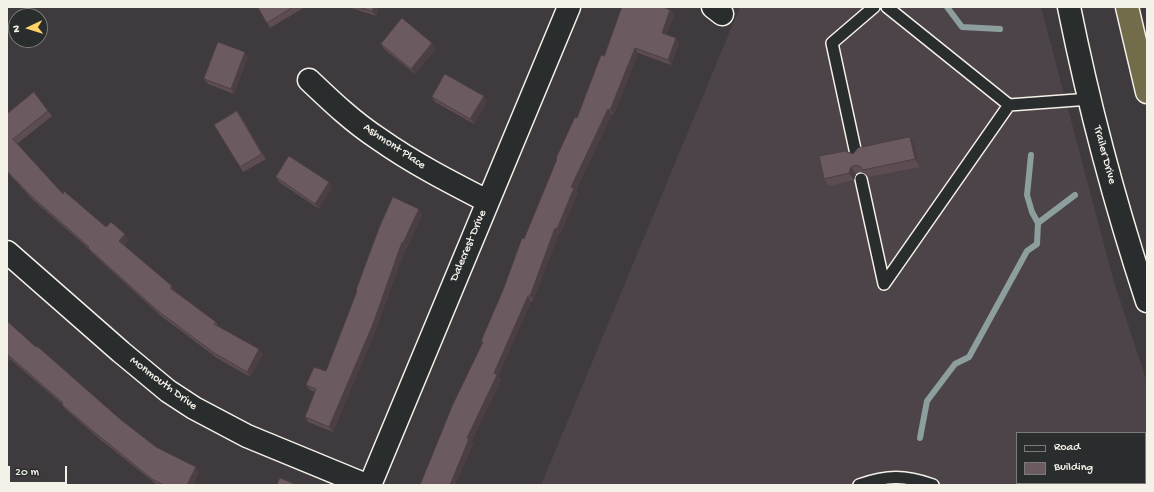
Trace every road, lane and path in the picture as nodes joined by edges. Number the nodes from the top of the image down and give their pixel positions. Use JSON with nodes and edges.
{"nodes":[{"id":1,"x":569,"y":7,"type":"edge"},
{"id":2,"x":874,"y":7,"type":"edge"},
{"id":3,"x":887,"y":7,"type":"edge"},
{"id":4,"x":1069,"y":7,"type":"edge"},
{"id":5,"x":1127,"y":7,"type":"edge"},
{"id":6,"x":309,"y":80,"type":"dead end"},
{"id":7,"x":1147,"y":92,"type":"edge"},
{"id":8,"x":1090,"y":99,"type":"junction"},
{"id":9,"x":1009,"y":105,"type":"junction"},
{"id":10,"x":856,"y":154,"type":"edge"},
{"id":11,"x":861,"y":179,"type":"edge"},
{"id":12,"x":487,"y":201,"type":"junction"},
{"id":13,"x":7,"y":252,"type":"edge"},
{"id":14,"x":1147,"y":301,"type":"edge"},
{"id":15,"x":366,"y":485,"type":"edge"},
{"id":16,"x":370,"y":485,"type":"edge"},
{"id":17,"x":859,"y":485,"type":"edge"},
{"id":18,"x":933,"y":485,"type":"edge"}],
"edges":[{"from":1,"to":12,"type":"street","name":"Dalecrest Drive"},
{"from":2,"to":10,"type":"lane"},
{"from":3,"to":9,"type":"lane"},
{"from":4,"to":8,"type":"street","name":"Trailer Drive"},
{"from":5,"to":7,"type":"highway"},
{"from":6,"to":12,"type":"street","name":"Ashmont Place"},
{"from":8,"to":9,"type":"lane"},
{"from":8,"to":14,"type":"street","name":"Trailer Drive"},
{"from":9,"to":11,"type":"lane"},
{"from":12,"to":16,"type":"street","name":"Dalecrest Drive"},
{"from":13,"to":15,"type":"street","name":"Monmouth Drive"},
{"from":17,"to":18,"type":"lane"}]}
